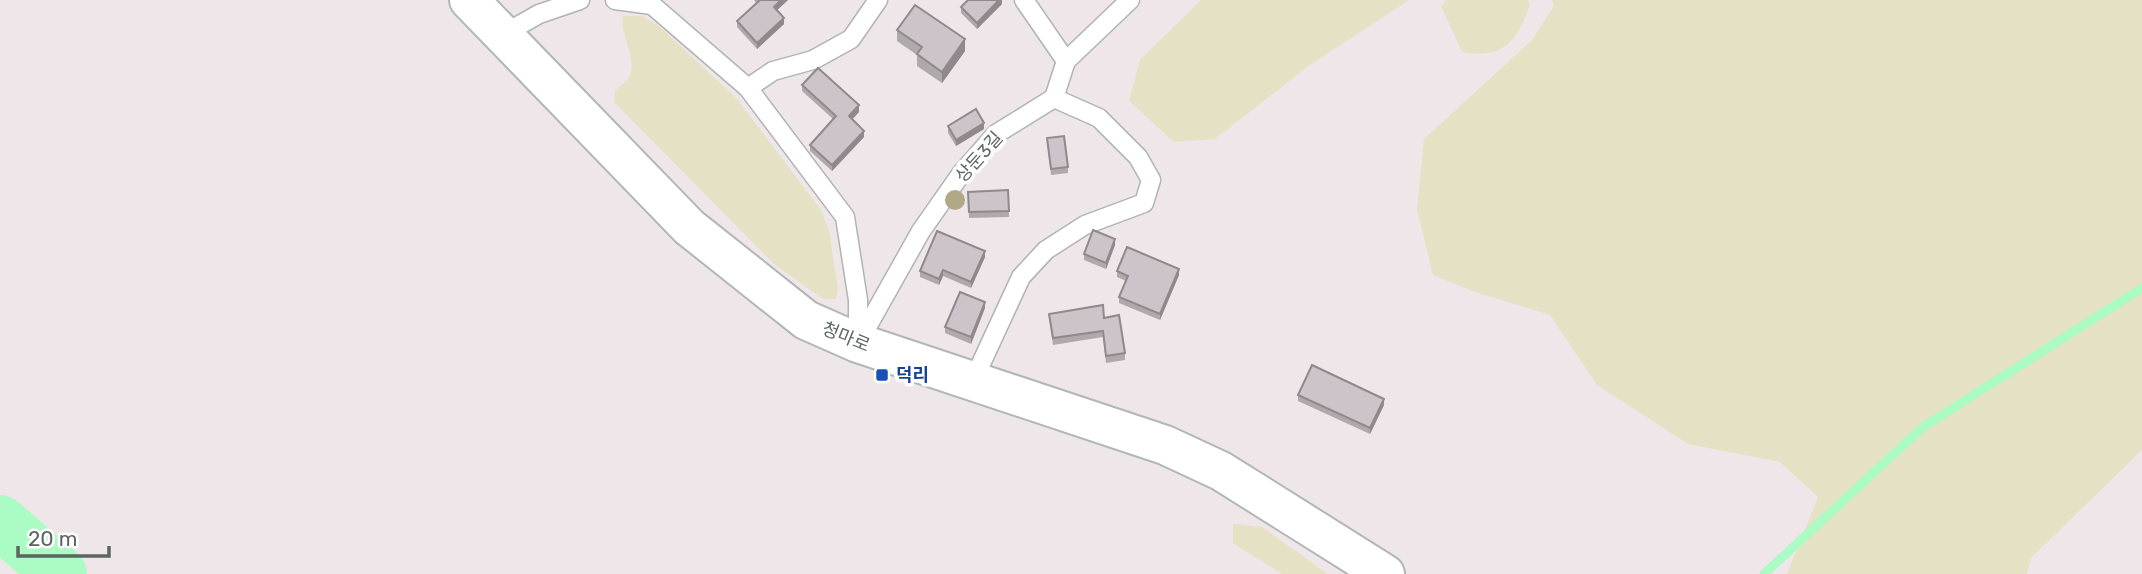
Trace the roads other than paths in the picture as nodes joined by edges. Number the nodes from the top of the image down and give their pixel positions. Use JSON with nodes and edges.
{"nodes":[{"id":1,"x":469,"y":0,"type":"edge"},
{"id":2,"x":580,"y":0,"type":"edge"},
{"id":3,"x":615,"y":0,"type":"edge"},
{"id":4,"x":878,"y":0,"type":"edge"},
{"id":5,"x":1024,"y":0,"type":"edge"},
{"id":6,"x":1129,"y":0,"type":"edge"},
{"id":7,"x":502,"y":35,"type":"junction"},
{"id":8,"x":1066,"y":61,"type":"junction"},
{"id":9,"x":748,"y":88,"type":"junction"},
{"id":10,"x":1054,"y":97,"type":"junction"},
{"id":11,"x":858,"y":343,"type":"junction"},
{"id":12,"x":973,"y":381,"type":"junction"},
{"id":13,"x":1385,"y":574,"type":"edge"}],
"edges":[{"from":1,"to":7,"type":"street","name":"청마로"},
{"from":2,"to":7,"type":"lane"},
{"from":3,"to":9,"type":"lane"},
{"from":4,"to":9,"type":"lane"},
{"from":5,"to":8,"type":"lane"},
{"from":6,"to":8,"type":"lane"},
{"from":7,"to":11,"type":"street","name":"청마로"},
{"from":8,"to":10,"type":"lane"},
{"from":9,"to":11,"type":"lane"},
{"from":10,"to":11,"type":"lane","name":"상둔3길"},
{"from":10,"to":12,"type":"lane"},
{"from":11,"to":12,"type":"street","name":"청마로"},
{"from":12,"to":13,"type":"street","name":"청마로"}]}
